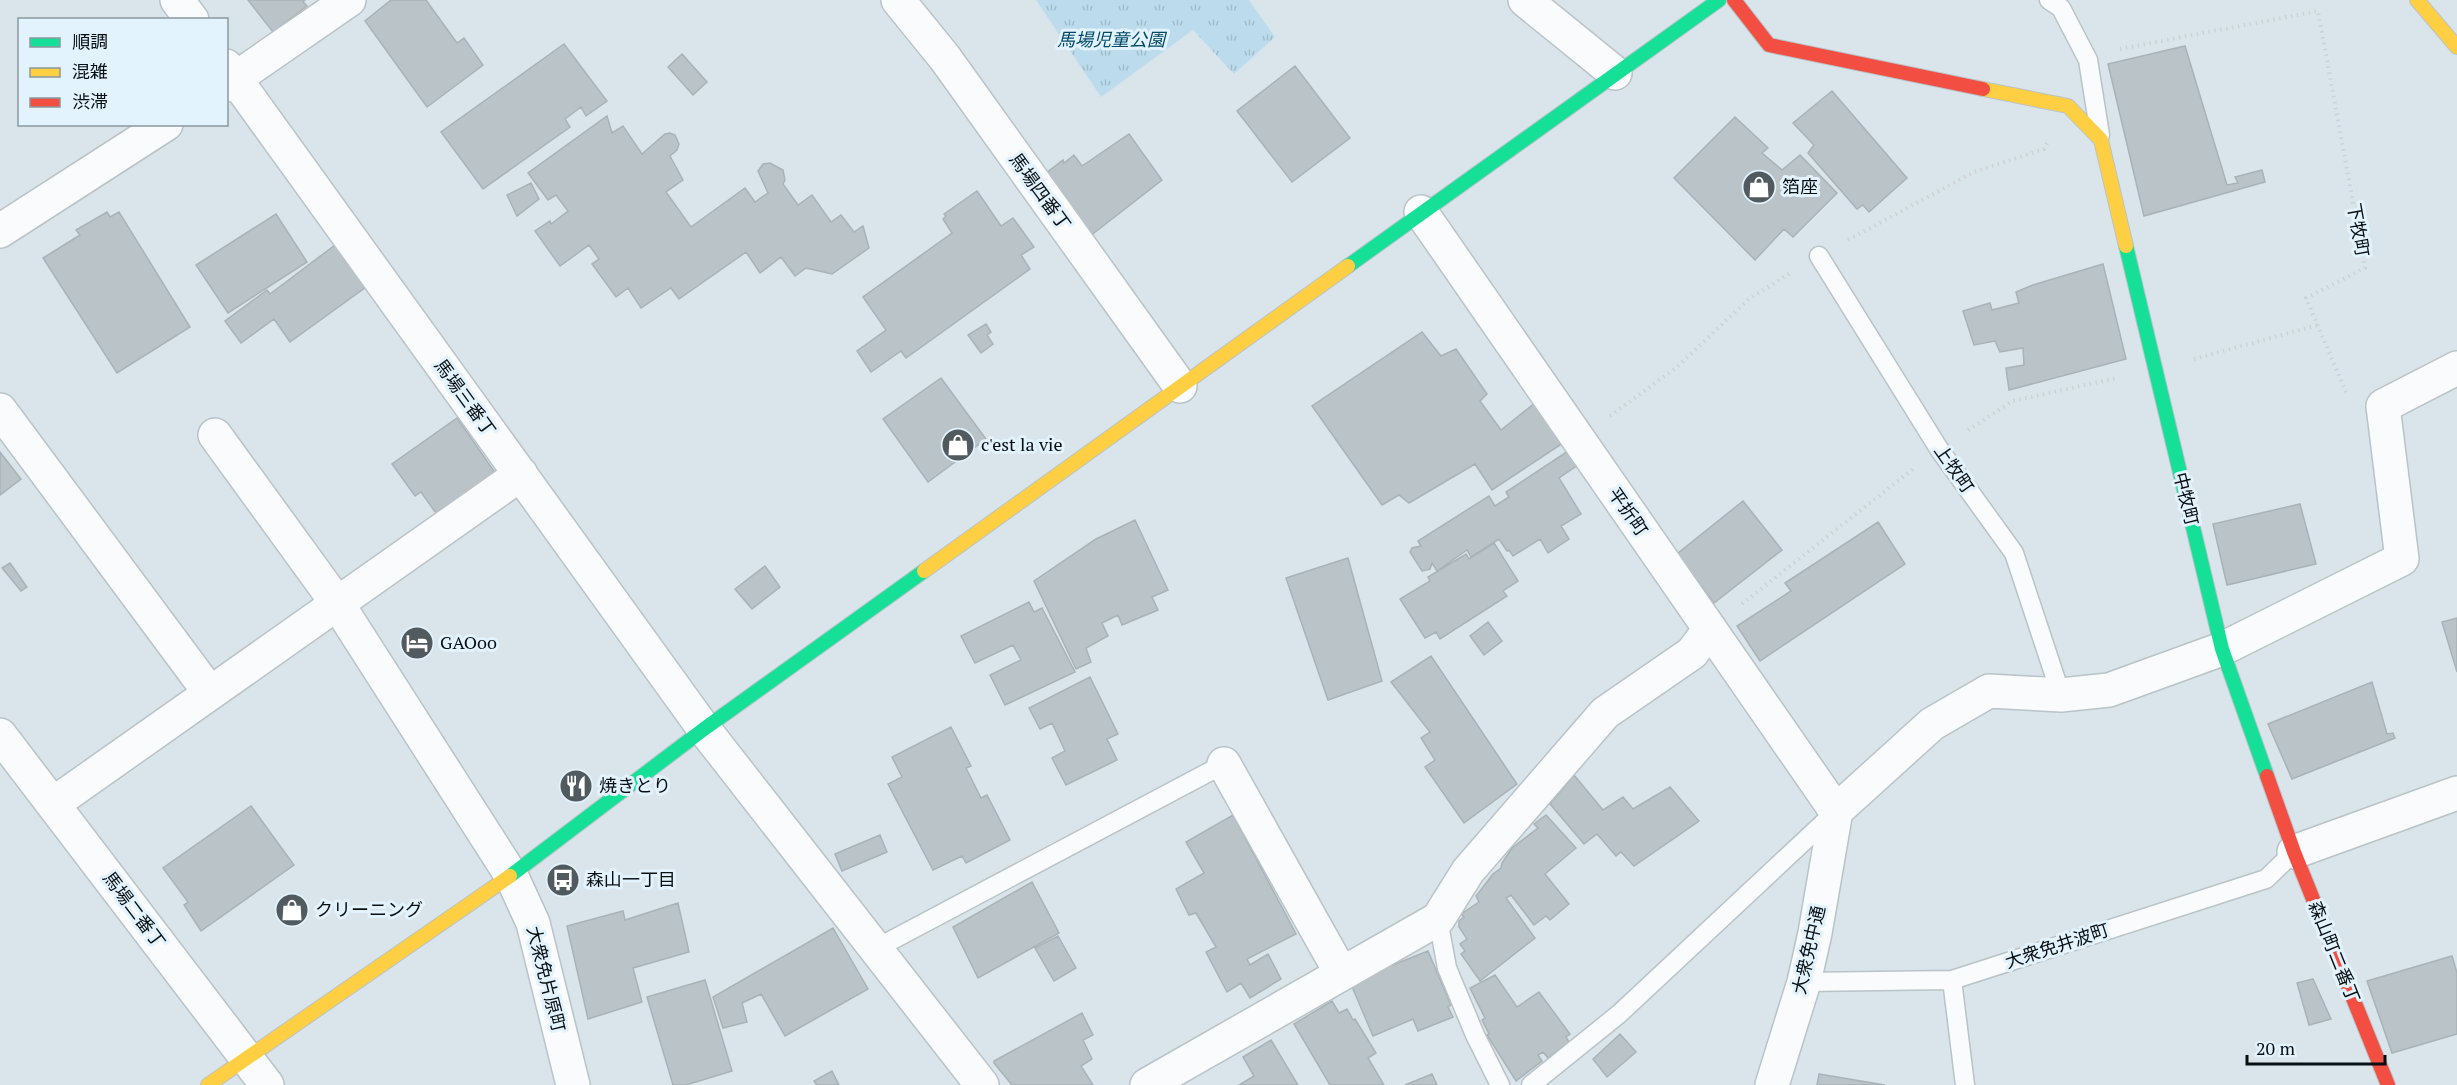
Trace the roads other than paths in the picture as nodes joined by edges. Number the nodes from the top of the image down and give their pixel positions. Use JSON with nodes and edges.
{"nodes":[{"id":1,"x":177,"y":0,"type":"edge"},
{"id":2,"x":349,"y":0,"type":"edge"},
{"id":3,"x":897,"y":0,"type":"edge"},
{"id":4,"x":1719,"y":0,"type":"edge"},
{"id":5,"x":1734,"y":0,"type":"edge"},
{"id":6,"x":2049,"y":0,"type":"edge"},
{"id":7,"x":2419,"y":0,"type":"edge"},
{"id":8,"x":1547,"y":6,"type":"edge"},
{"id":9,"x":190,"y":18,"type":"edge"},
{"id":10,"x":2457,"y":47,"type":"edge"},
{"id":11,"x":1615,"y":74,"type":"junction"},
{"id":12,"x":230,"y":77,"type":"edge"},
{"id":13,"x":163,"y":126,"type":"edge"},
{"id":14,"x":2101,"y":140,"type":"junction"},
{"id":15,"x":1421,"y":213,"type":"junction"},
{"id":16,"x":0,"y":231,"type":"edge"},
{"id":17,"x":1819,"y":255,"type":"dead end"},
{"id":18,"x":2457,"y":368,"type":"edge"},
{"id":19,"x":1180,"y":386,"type":"junction"},
{"id":20,"x":0,"y":410,"type":"edge"},
{"id":21,"x":215,"y":435,"type":"dead end"},
{"id":22,"x":520,"y":474,"type":"junction"},
{"id":23,"x":337,"y":603,"type":"junction"},
{"id":24,"x":1710,"y":629,"type":"junction"},
{"id":25,"x":2222,"y":649,"type":"junction"},
{"id":26,"x":210,"y":693,"type":"junction"},
{"id":27,"x":2061,"y":695,"type":"junction"},
{"id":28,"x":704,"y":729,"type":"junction"},
{"id":29,"x":0,"y":735,"type":"edge"},
{"id":30,"x":1224,"y":764,"type":"joint"},
{"id":31,"x":2457,"y":793,"type":"edge"},
{"id":32,"x":52,"y":804,"type":"junction"},
{"id":33,"x":1836,"y":812,"type":"junction"},
{"id":34,"x":2294,"y":852,"type":"junction"},
{"id":35,"x":511,"y":875,"type":"junction"},
{"id":36,"x":1438,"y":919,"type":"junction"},
{"id":37,"x":877,"y":948,"type":"junction"},
{"id":38,"x":1341,"y":973,"type":"junction"},
{"id":39,"x":1952,"y":980,"type":"junction"},
{"id":40,"x":1804,"y":982,"type":"junction"},
{"id":41,"x":247,"y":1057,"type":"junction"},
{"id":42,"x":208,"y":1085,"type":"edge"},
{"id":43,"x":267,"y":1085,"type":"edge"},
{"id":44,"x":573,"y":1085,"type":"edge"},
{"id":45,"x":982,"y":1085,"type":"edge"},
{"id":46,"x":1147,"y":1085,"type":"edge"},
{"id":47,"x":1500,"y":1085,"type":"edge"},
{"id":48,"x":1531,"y":1085,"type":"edge"},
{"id":49,"x":1772,"y":1085,"type":"edge"},
{"id":50,"x":1965,"y":1085,"type":"edge"},
{"id":51,"x":2388,"y":1085,"type":"edge"}],
"edges":[{"from":1,"to":9,"type":"street"},
{"from":2,"to":12,"type":"street"},
{"from":3,"to":19,"type":"street","name":"馬場四番丁"},
{"from":4,"to":11,"type":"street"},
{"from":5,"to":14,"type":"street"},
{"from":6,"to":14,"type":"lane"},
{"from":7,"to":10,"type":"street"},
{"from":8,"to":11,"type":"street"},
{"from":11,"to":15,"type":"street"},
{"from":12,"to":22,"type":"street","name":"馬場三番丁"},
{"from":13,"to":16,"type":"street"},
{"from":14,"to":25,"type":"street","name":"中牧町"},
{"from":15,"to":19,"type":"street"},
{"from":15,"to":24,"type":"street","name":"平折町"},
{"from":17,"to":27,"type":"lane","name":"上牧町"},
{"from":18,"to":25,"type":"street"},
{"from":19,"to":28,"type":"street"},
{"from":20,"to":26,"type":"street"},
{"from":21,"to":23,"type":"street","name":"大衆免片原町"},
{"from":22,"to":23,"type":"street"},
{"from":22,"to":28,"type":"street","name":"馬場三番丁"},
{"from":23,"to":26,"type":"street"},
{"from":23,"to":35,"type":"street","name":"大衆免片原町"},
{"from":24,"to":33,"type":"street","name":"平折町"},
{"from":24,"to":36,"type":"street"},
{"from":25,"to":27,"type":"street"},
{"from":25,"to":34,"type":"street","name":"中牧町"},
{"from":26,"to":32,"type":"street"},
{"from":27,"to":33,"type":"street"},
{"from":28,"to":35,"type":"street"},
{"from":28,"to":37,"type":"street","name":"馬場三番丁"},
{"from":29,"to":32,"type":"street","name":"馬場二番丁"},
{"from":30,"to":37,"type":"lane"},
{"from":30,"to":38,"type":"street"},
{"from":31,"to":34,"type":"street"},
{"from":32,"to":41,"type":"street","name":"馬場二番丁"},
{"from":33,"to":40,"type":"street","name":"大衆免中通"},
{"from":33,"to":48,"type":"lane"},
{"from":34,"to":39,"type":"lane","name":"大衆免井波町"},
{"from":34,"to":51,"type":"street","name":"森山町二番丁"},
{"from":35,"to":41,"type":"street"},
{"from":35,"to":44,"type":"street","name":"大衆免片原町"},
{"from":36,"to":38,"type":"street"},
{"from":36,"to":47,"type":"lane"},
{"from":37,"to":45,"type":"street","name":"馬場三番丁"},
{"from":38,"to":46,"type":"street"},
{"from":39,"to":40,"type":"lane","name":"大衆免井波町"},
{"from":39,"to":50,"type":"lane"},
{"from":40,"to":49,"type":"street","name":"大衆免中通"},
{"from":41,"to":42,"type":"street"},
{"from":41,"to":43,"type":"street","name":"馬場二番丁"}]}
